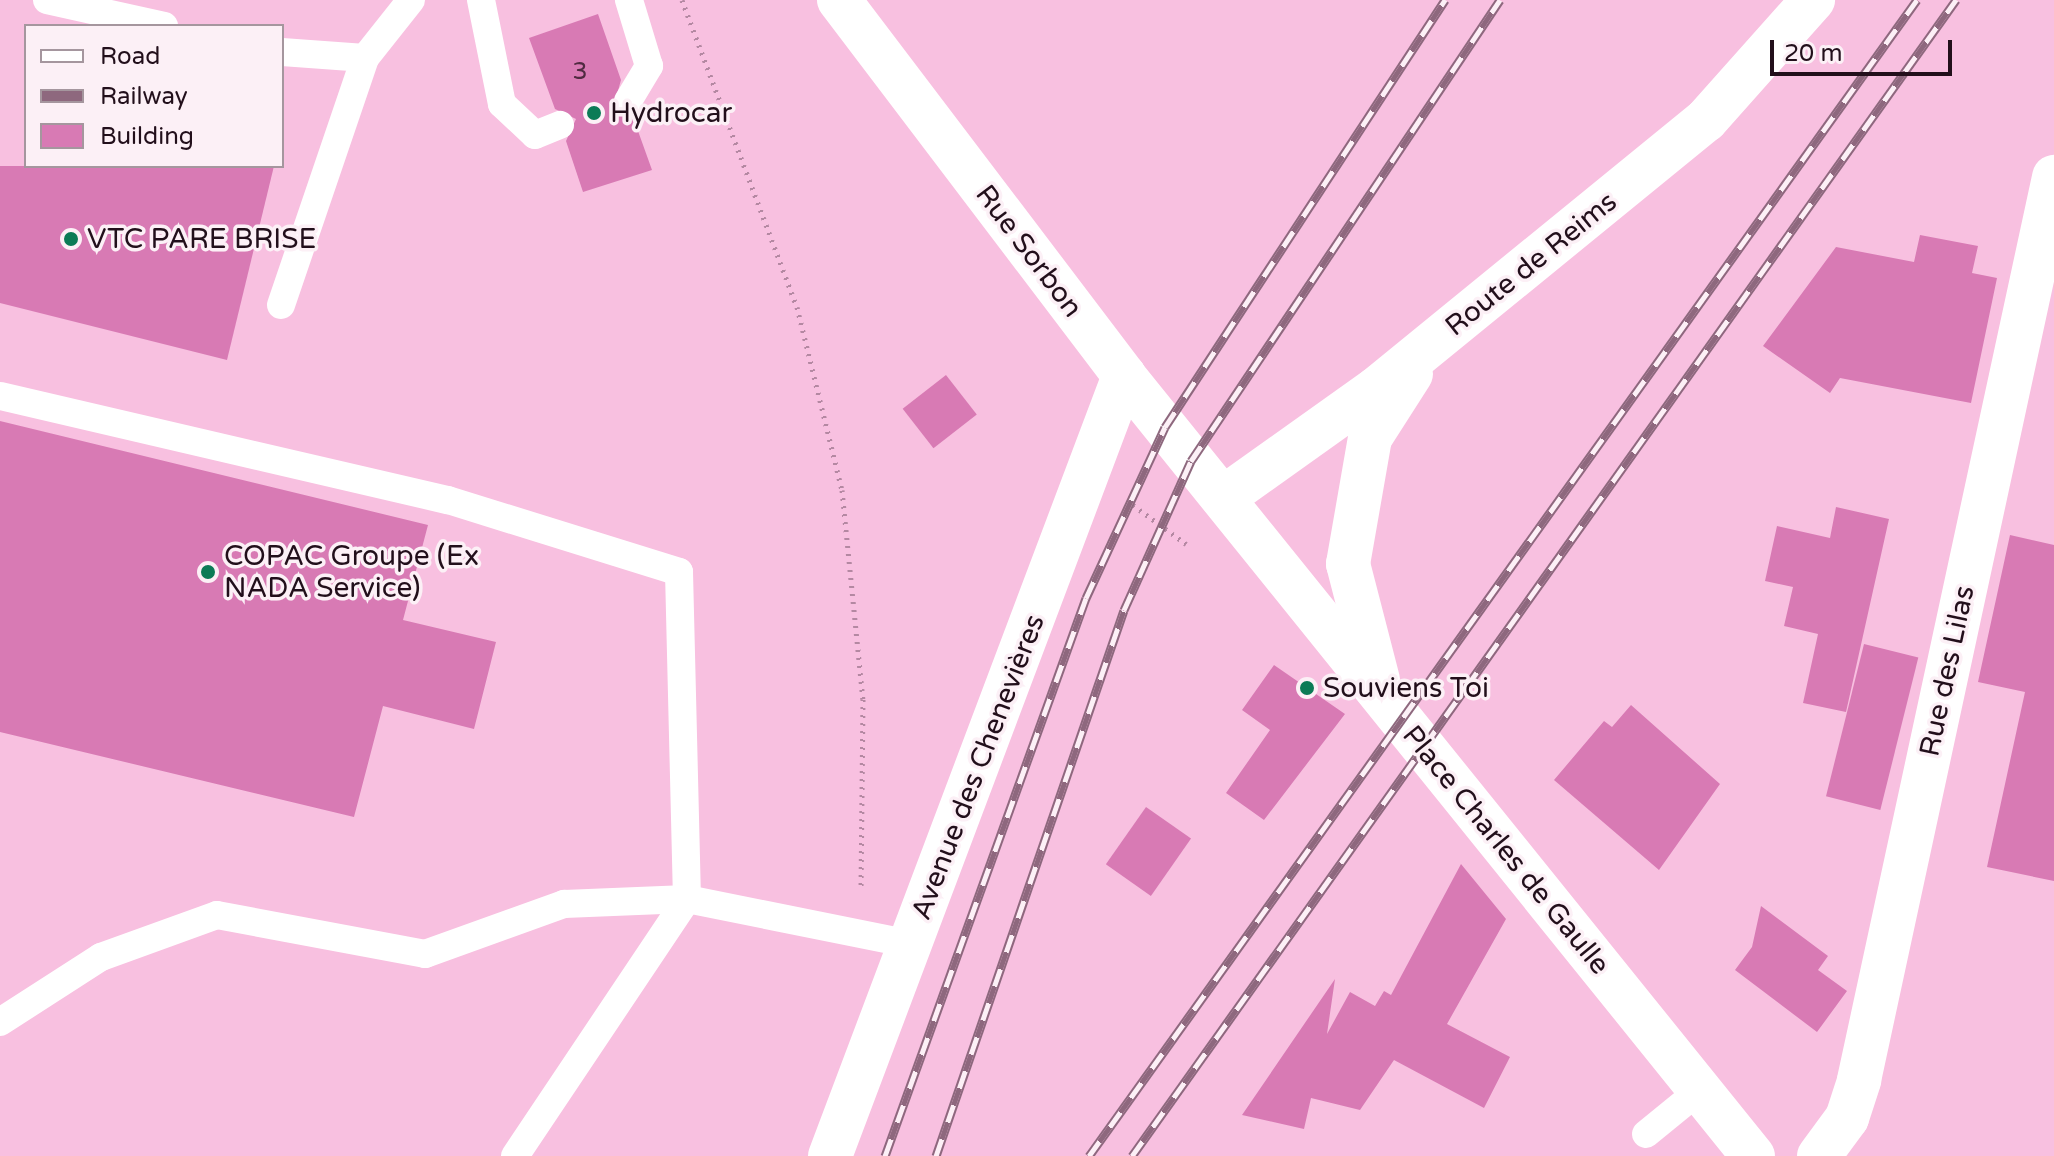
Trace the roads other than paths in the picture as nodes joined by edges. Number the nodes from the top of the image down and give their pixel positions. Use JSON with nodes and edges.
{"nodes":[{"id":1,"x":47,"y":0,"type":"edge"},
{"id":2,"x":411,"y":0,"type":"edge"},
{"id":3,"x":481,"y":0,"type":"edge"},
{"id":4,"x":629,"y":0,"type":"edge"},
{"id":5,"x":839,"y":0,"type":"edge"},
{"id":6,"x":1813,"y":0,"type":"edge"},
{"id":7,"x":155,"y":24,"type":"edge"},
{"id":8,"x":284,"y":52,"type":"edge"},
{"id":9,"x":365,"y":58,"type":"junction"},
{"id":10,"x":628,"y":101,"type":"dead end"},
{"id":11,"x":560,"y":125,"type":"dead end"},
{"id":12,"x":2054,"y":177,"type":"edge"},
{"id":13,"x":281,"y":305,"type":"dead end"},
{"id":14,"x":1428,"y":348,"type":"junction"},
{"id":15,"x":1124,"y":376,"type":"junction"},
{"id":16,"x":0,"y":396,"type":"edge"},
{"id":17,"x":1223,"y":498,"type":"junction"},
{"id":18,"x":1381,"y":694,"type":"junction"},
{"id":19,"x":687,"y":899,"type":"junction"},
{"id":20,"x":911,"y":944,"type":"junction"},
{"id":21,"x":0,"y":1022,"type":"edge"},
{"id":22,"x":1700,"y":1090,"type":"junction"},
{"id":23,"x":1646,"y":1134,"type":"dead end"},
{"id":24,"x":515,"y":1156,"type":"edge"},
{"id":25,"x":830,"y":1156,"type":"edge"},
{"id":26,"x":1753,"y":1156,"type":"edge"},
{"id":27,"x":1819,"y":1156,"type":"edge"}],
"edges":[{"from":1,"to":7,"type":"lane"},
{"from":2,"to":9,"type":"lane"},
{"from":3,"to":11,"type":"lane"},
{"from":4,"to":10,"type":"lane"},
{"from":5,"to":15,"type":"street","name":"Rue Sorbon"},
{"from":6,"to":14,"type":"street","name":"Route de Reims"},
{"from":8,"to":9,"type":"lane"},
{"from":9,"to":13,"type":"lane"},
{"from":12,"to":27,"type":"street","name":"Rue des Lilas"},
{"from":14,"to":17,"type":"street","name":"Route de Reims"},
{"from":14,"to":18,"type":"street"},
{"from":15,"to":17,"type":"street","name":"Rue Sorbon"},
{"from":15,"to":20,"type":"street","name":"Avenue des Chenevières"},
{"from":16,"to":19,"type":"lane"},
{"from":17,"to":18,"type":"street","name":"Place Charles de Gaulle"},
{"from":18,"to":22,"type":"street","name":"Place Charles de Gaulle"},
{"from":19,"to":20,"type":"lane"},
{"from":19,"to":21,"type":"lane"},
{"from":19,"to":24,"type":"lane"},
{"from":20,"to":25,"type":"street","name":"Avenue des Chenevières"},
{"from":22,"to":23,"type":"lane"},
{"from":22,"to":26,"type":"street","name":"Place Charles de Gaulle"}]}
